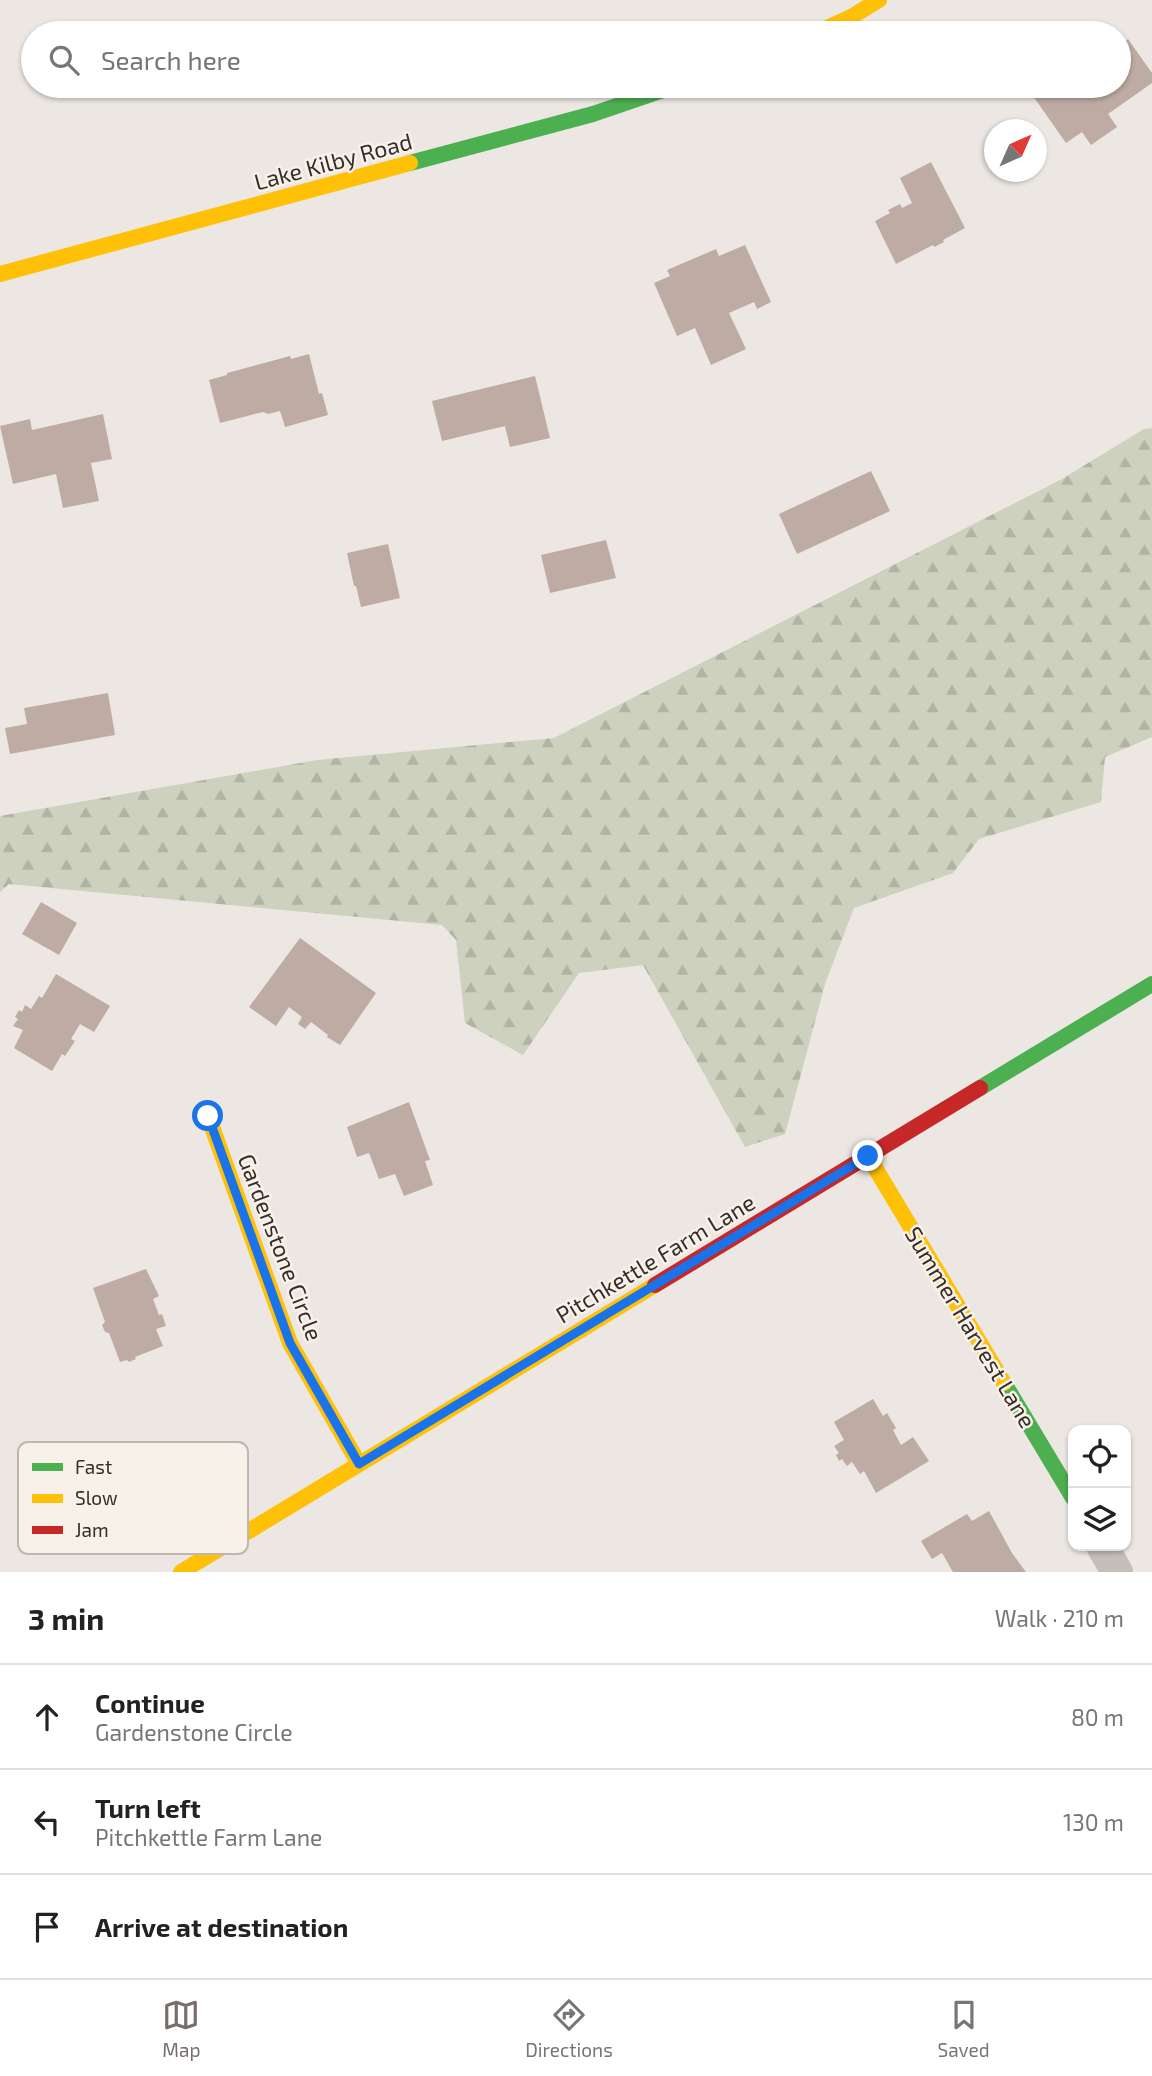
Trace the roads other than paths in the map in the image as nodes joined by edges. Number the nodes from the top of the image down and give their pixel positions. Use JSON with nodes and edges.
{"nodes":[{"id":1,"x":879,"y":0,"type":"edge"},
{"id":2,"x":842,"y":21,"type":"edge"},
{"id":3,"x":639,"y":98,"type":"edge"},
{"id":4,"x":0,"y":274,"type":"edge"},
{"id":5,"x":1152,"y":984,"type":"edge"},
{"id":6,"x":208,"y":1116,"type":"dead end"},
{"id":7,"x":868,"y":1156,"type":"junction"},
{"id":8,"x":359,"y":1464,"type":"junction"},
{"id":9,"x":1068,"y":1490,"type":"edge"},
{"id":10,"x":248,"y":1531,"type":"edge"},
{"id":11,"x":1105,"y":1551,"type":"edge"},
{"id":12,"x":211,"y":1554,"type":"edge"},
{"id":13,"x":181,"y":1572,"type":"edge"},
{"id":14,"x":1117,"y":1572,"type":"edge"}],
"edges":[{"from":1,"to":2,"type":"street"},
{"from":3,"to":4,"type":"street","name":"Lake Kilby Road"},
{"from":5,"to":7,"type":"street","name":"Pitchkettle Farm Lane"},
{"from":6,"to":8,"type":"street","name":"Gardenstone Circle"},
{"from":7,"to":8,"type":"street","name":"Pitchkettle Farm Lane"},
{"from":7,"to":9,"type":"street","name":"Summer Harvest Lane"},
{"from":8,"to":10,"type":"street","name":"Pitchkettle Farm Lane"},
{"from":11,"to":14,"type":"street"},
{"from":12,"to":13,"type":"street","name":"Pitchkettle Farm Lane"}]}
